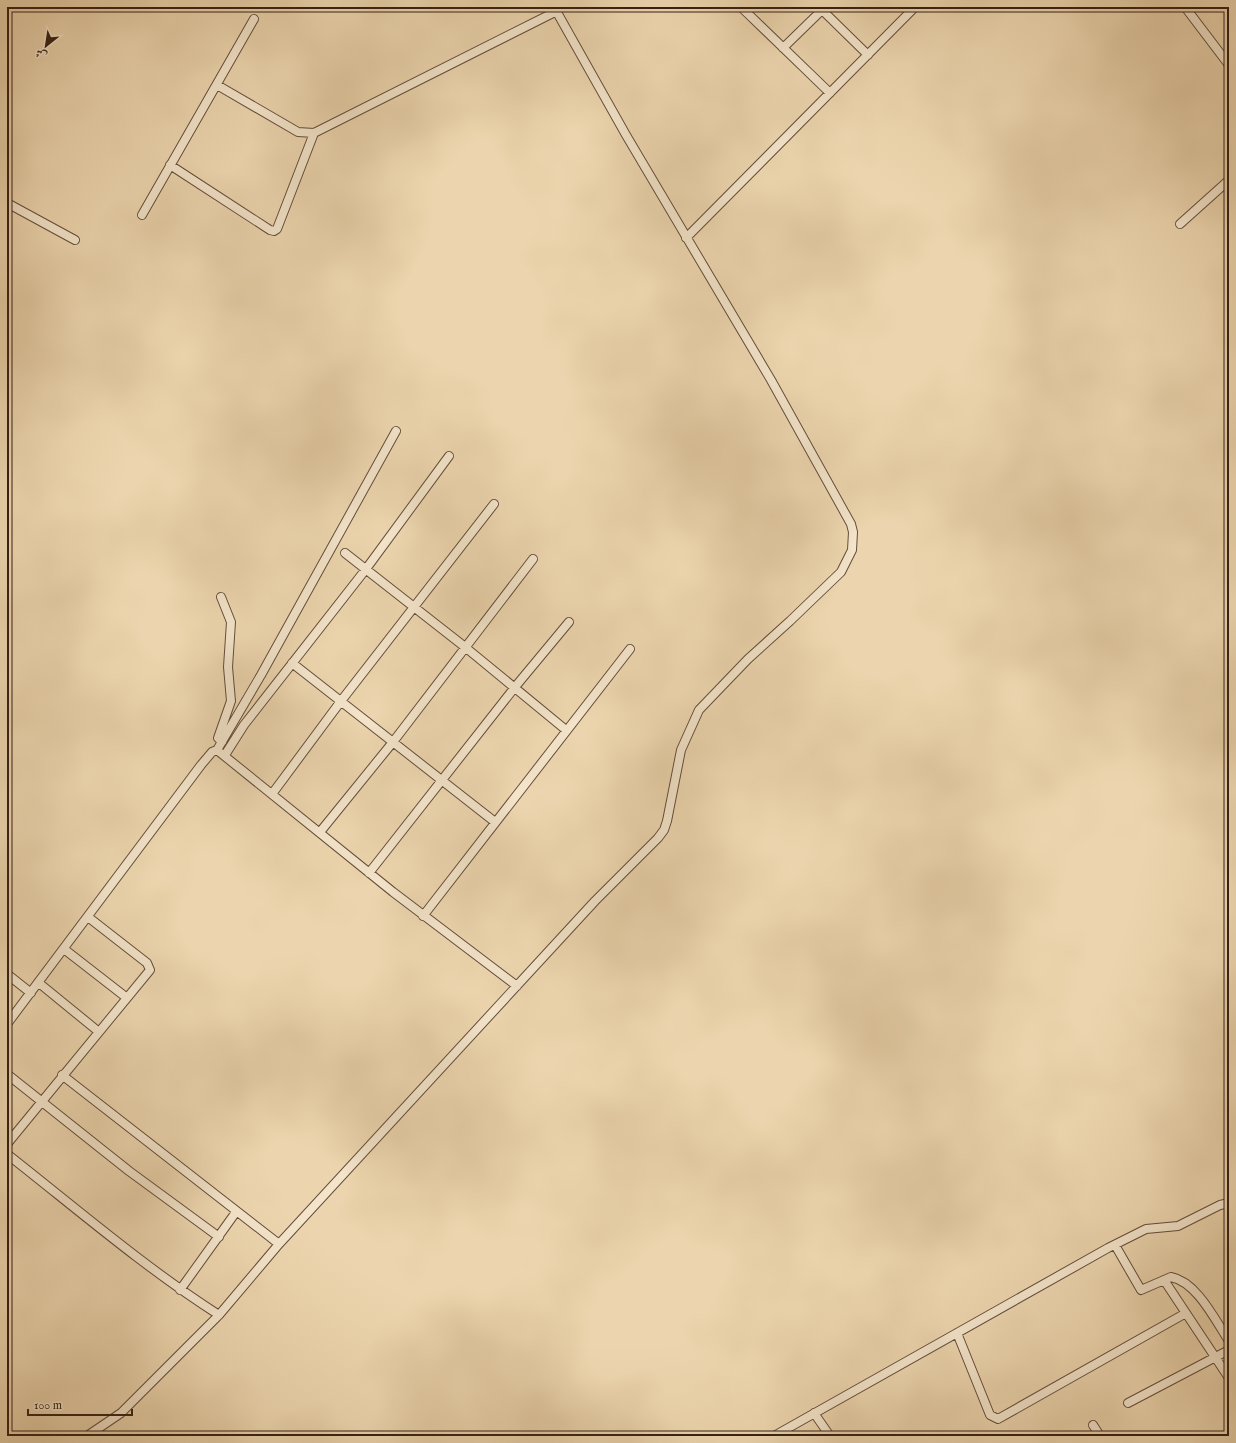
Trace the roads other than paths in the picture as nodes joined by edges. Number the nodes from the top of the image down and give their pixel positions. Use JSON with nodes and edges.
{"nodes":[{"id":1,"x":741,"y":7,"type":"edge"},
{"id":2,"x":915,"y":7,"type":"edge"},
{"id":3,"x":1185,"y":7,"type":"edge"},
{"id":4,"x":556,"y":9,"type":"edge"},
{"id":5,"x":820,"y":9,"type":"edge"},
{"id":6,"x":254,"y":19,"type":"dead end"},
{"id":7,"x":783,"y":48,"type":"junction"},
{"id":8,"x":868,"y":55,"type":"junction"},
{"id":9,"x":1229,"y":65,"type":"edge"},
{"id":10,"x":217,"y":85,"type":"junction"},
{"id":11,"x":830,"y":93,"type":"junction"},
{"id":12,"x":314,"y":133,"type":"junction"},
{"id":13,"x":170,"y":165,"type":"junction"},
{"id":14,"x":1229,"y":180,"type":"edge"},
{"id":15,"x":7,"y":203,"type":"edge"},
{"id":16,"x":142,"y":214,"type":"dead end"},
{"id":17,"x":1180,"y":224,"type":"dead end"},
{"id":18,"x":686,"y":238,"type":"junction"},
{"id":19,"x":75,"y":240,"type":"dead end"},
{"id":20,"x":396,"y":431,"type":"dead end"},
{"id":21,"x":449,"y":456,"type":"dead end"},
{"id":22,"x":494,"y":504,"type":"dead end"},
{"id":23,"x":345,"y":554,"type":"dead end"},
{"id":24,"x":533,"y":559,"type":"dead end"},
{"id":25,"x":366,"y":569,"type":"junction"},
{"id":26,"x":221,"y":597,"type":"dead end"},
{"id":27,"x":415,"y":608,"type":"junction"},
{"id":28,"x":569,"y":622,"type":"dead end"},
{"id":29,"x":465,"y":647,"type":"junction"},
{"id":30,"x":630,"y":649,"type":"dead end"},
{"id":31,"x":292,"y":663,"type":"junction"},
{"id":32,"x":515,"y":687,"type":"junction"},
{"id":33,"x":341,"y":701,"type":"junction"},
{"id":34,"x":230,"y":706,"type":"junction"},
{"id":35,"x":240,"y":711,"type":"junction"},
{"id":36,"x":566,"y":730,"type":"junction"},
{"id":37,"x":222,"y":742,"type":"junction"},
{"id":38,"x":393,"y":742,"type":"junction"},
{"id":39,"x":217,"y":750,"type":"junction"},
{"id":40,"x":225,"y":755,"type":"junction"},
{"id":41,"x":443,"y":780,"type":"junction"},
{"id":42,"x":272,"y":794,"type":"junction"},
{"id":43,"x":495,"y":822,"type":"junction"},
{"id":44,"x":320,"y":832,"type":"junction"},
{"id":45,"x":369,"y":873,"type":"junction"},
{"id":46,"x":423,"y":916,"type":"junction"},
{"id":47,"x":88,"y":917,"type":"junction"},
{"id":48,"x":64,"y":949,"type":"junction"},
{"id":49,"x":7,"y":974,"type":"edge"},
{"id":50,"x":39,"y":983,"type":"junction"},
{"id":51,"x":517,"y":986,"type":"junction"},
{"id":52,"x":31,"y":993,"type":"junction"},
{"id":53,"x":127,"y":998,"type":"junction"},
{"id":54,"x":7,"y":1024,"type":"edge"},
{"id":55,"x":99,"y":1032,"type":"junction"},
{"id":56,"x":7,"y":1074,"type":"edge"},
{"id":57,"x":62,"y":1075,"type":"junction"},
{"id":58,"x":41,"y":1102,"type":"junction"},
{"id":59,"x":7,"y":1144,"type":"edge"},
{"id":60,"x":7,"y":1154,"type":"edge"},
{"id":61,"x":1229,"y":1203,"type":"edge"},
{"id":62,"x":236,"y":1212,"type":"junction"},
{"id":63,"x":219,"y":1237,"type":"junction"},
{"id":64,"x":279,"y":1244,"type":"junction"},
{"id":65,"x":1115,"y":1244,"type":"junction"},
{"id":66,"x":1164,"y":1280,"type":"junction"},
{"id":67,"x":180,"y":1290,"type":"junction"},
{"id":68,"x":1186,"y":1313,"type":"junction"},
{"id":69,"x":219,"y":1315,"type":"junction"},
{"id":70,"x":957,"y":1333,"type":"junction"},
{"id":71,"x":1229,"y":1341,"type":"edge"},
{"id":72,"x":1229,"y":1350,"type":"edge"},
{"id":73,"x":1216,"y":1357,"type":"junction"},
{"id":74,"x":1229,"y":1378,"type":"edge"},
{"id":75,"x":1128,"y":1403,"type":"dead end"},
{"id":76,"x":814,"y":1413,"type":"junction"},
{"id":77,"x":1093,"y":1425,"type":"dead end"},
{"id":78,"x":87,"y":1436,"type":"edge"},
{"id":79,"x":774,"y":1436,"type":"edge"},
{"id":80,"x":830,"y":1436,"type":"edge"},
{"id":81,"x":1100,"y":1436,"type":"edge"}],
"edges":[{"from":1,"to":7,"type":"street"},
{"from":2,"to":8,"type":"street"},
{"from":3,"to":9,"type":"street"},
{"from":4,"to":12,"type":"street"},
{"from":4,"to":18,"type":"street"},
{"from":5,"to":7,"type":"street"},
{"from":5,"to":8,"type":"street"},
{"from":6,"to":10,"type":"street"},
{"from":7,"to":11,"type":"street"},
{"from":8,"to":11,"type":"street"},
{"from":10,"to":12,"type":"street"},
{"from":10,"to":13,"type":"street"},
{"from":11,"to":18,"type":"street"},
{"from":12,"to":13,"type":"street"},
{"from":13,"to":16,"type":"street"},
{"from":14,"to":17,"type":"street"},
{"from":15,"to":19,"type":"street"},
{"from":18,"to":51,"type":"street"},
{"from":20,"to":35,"type":"street"},
{"from":21,"to":25,"type":"street"},
{"from":22,"to":27,"type":"street"},
{"from":23,"to":25,"type":"street"},
{"from":24,"to":29,"type":"street"},
{"from":25,"to":27,"type":"street"},
{"from":25,"to":31,"type":"street"},
{"from":26,"to":34,"type":"street"},
{"from":27,"to":29,"type":"street"},
{"from":27,"to":33,"type":"street"},
{"from":28,"to":32,"type":"street"},
{"from":29,"to":32,"type":"street"},
{"from":29,"to":38,"type":"street"},
{"from":30,"to":36,"type":"street"},
{"from":31,"to":33,"type":"street"},
{"from":31,"to":40,"type":"street"},
{"from":32,"to":36,"type":"street"},
{"from":32,"to":41,"type":"street"},
{"from":33,"to":38,"type":"street"},
{"from":33,"to":42,"type":"street"},
{"from":34,"to":35,"type":"street"},
{"from":34,"to":37,"type":"street"},
{"from":35,"to":37,"type":"street"},
{"from":36,"to":43,"type":"street"},
{"from":37,"to":39,"type":"street"},
{"from":38,"to":41,"type":"street"},
{"from":38,"to":44,"type":"street"},
{"from":39,"to":40,"type":"street"},
{"from":39,"to":47,"type":"street"},
{"from":40,"to":42,"type":"street"},
{"from":41,"to":43,"type":"street"},
{"from":41,"to":45,"type":"street"},
{"from":42,"to":44,"type":"street"},
{"from":43,"to":46,"type":"street"},
{"from":44,"to":45,"type":"street"},
{"from":45,"to":46,"type":"street"},
{"from":46,"to":51,"type":"street"},
{"from":47,"to":48,"type":"street"},
{"from":47,"to":53,"type":"street"},
{"from":48,"to":50,"type":"street"},
{"from":48,"to":53,"type":"street"},
{"from":49,"to":52,"type":"street"},
{"from":50,"to":52,"type":"street"},
{"from":50,"to":55,"type":"street"},
{"from":51,"to":64,"type":"street"},
{"from":52,"to":54,"type":"street"},
{"from":53,"to":55,"type":"street"},
{"from":55,"to":57,"type":"street"},
{"from":56,"to":58,"type":"street"},
{"from":57,"to":58,"type":"street"},
{"from":57,"to":62,"type":"street"},
{"from":58,"to":59,"type":"street"},
{"from":58,"to":63,"type":"street"},
{"from":60,"to":67,"type":"street"},
{"from":61,"to":65,"type":"street"},
{"from":62,"to":63,"type":"street"},
{"from":62,"to":64,"type":"street"},
{"from":63,"to":67,"type":"street"},
{"from":64,"to":69,"type":"street"},
{"from":65,"to":66,"type":"street"},
{"from":65,"to":70,"type":"street"},
{"from":66,"to":68,"type":"street"},
{"from":66,"to":71,"type":"street"},
{"from":67,"to":69,"type":"street"},
{"from":68,"to":70,"type":"street"},
{"from":68,"to":73,"type":"street"},
{"from":69,"to":78,"type":"street"},
{"from":70,"to":76,"type":"street"},
{"from":72,"to":73,"type":"street"},
{"from":73,"to":74,"type":"street"},
{"from":73,"to":75,"type":"street"},
{"from":76,"to":79,"type":"street"},
{"from":76,"to":80,"type":"street"},
{"from":77,"to":81,"type":"street"}]}
